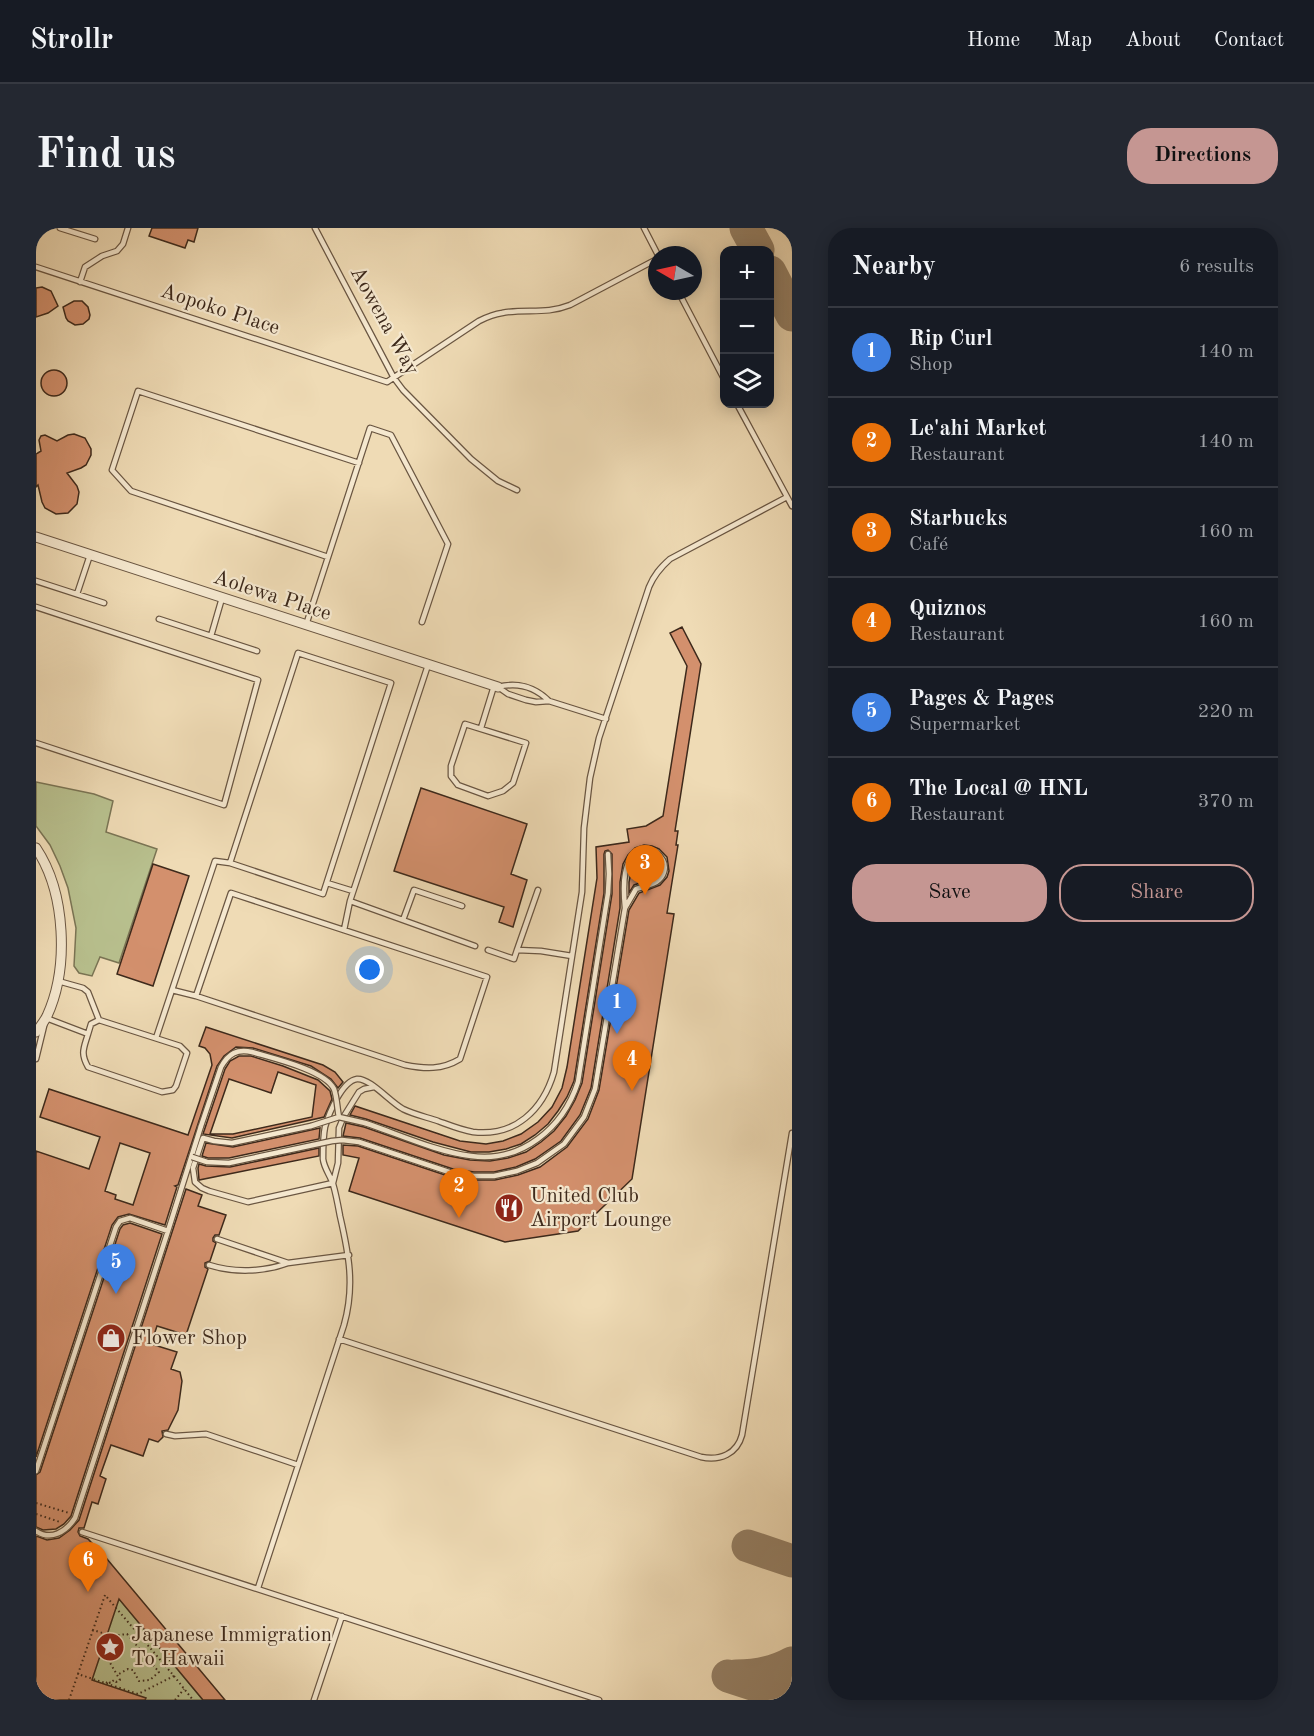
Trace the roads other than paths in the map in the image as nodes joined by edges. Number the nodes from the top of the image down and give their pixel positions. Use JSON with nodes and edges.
{"nodes":[{"id":1,"x":60,"y":228,"type":"edge"},
{"id":2,"x":128,"y":228,"type":"edge"},
{"id":3,"x":315,"y":228,"type":"edge"},
{"id":4,"x":644,"y":228,"type":"edge"},
{"id":5,"x":95,"y":239,"type":"dead end"},
{"id":6,"x":653,"y":246,"type":"edge"},
{"id":7,"x":648,"y":264,"type":"edge"},
{"id":8,"x":36,"y":267,"type":"edge"},
{"id":9,"x":80,"y":282,"type":"junction"},
{"id":10,"x":683,"y":300,"type":"edge"},
{"id":11,"x":720,"y":371,"type":"edge"},
{"id":12,"x":394,"y":378,"type":"junction"},
{"id":13,"x":739,"y":408,"type":"edge"},
{"id":14,"x":358,"y":463,"type":"junction"},
{"id":15,"x":517,"y":490,"type":"dead end"},
{"id":16,"x":787,"y":497,"type":"junction"},
{"id":17,"x":792,"y":506,"type":"edge"},
{"id":18,"x":36,"y":537,"type":"edge"},
{"id":19,"x":90,"y":555,"type":"junction"},
{"id":20,"x":328,"y":557,"type":"junction"},
{"id":21,"x":36,"y":581,"type":"edge"},
{"id":22,"x":77,"y":594,"type":"junction"},
{"id":23,"x":222,"y":598,"type":"junction"},
{"id":24,"x":104,"y":603,"type":"dead end"},
{"id":25,"x":36,"y":607,"type":"edge"},
{"id":26,"x":159,"y":619,"type":"dead end"},
{"id":27,"x":422,"y":622,"type":"dead end"},
{"id":28,"x":306,"y":625,"type":"junction"},
{"id":29,"x":210,"y":636,"type":"junction"},
{"id":30,"x":256,"y":651,"type":"dead end"},
{"id":31,"x":429,"y":665,"type":"junction"},
{"id":32,"x":496,"y":687,"type":"junction"},
{"id":33,"x":549,"y":701,"type":"junction"},
{"id":34,"x":606,"y":719,"type":"junction"},
{"id":35,"x":481,"y":728,"type":"junction"},
{"id":36,"x":36,"y":743,"type":"edge"},
{"id":37,"x":36,"y":848,"type":"edge"},
{"id":38,"x":608,"y":854,"type":"dead end"},
{"id":39,"x":230,"y":862,"type":"junction"},
{"id":40,"x":327,"y":883,"type":"junction"},
{"id":41,"x":538,"y":890,"type":"dead end"},
{"id":42,"x":353,"y":891,"type":"junction"},
{"id":43,"x":350,"y":901,"type":"junction"},
{"id":44,"x":462,"y":906,"type":"dead end"},
{"id":45,"x":625,"y":908,"type":"junction"},
{"id":46,"x":403,"y":920,"type":"junction"},
{"id":47,"x":344,"y":930,"type":"junction"},
{"id":48,"x":475,"y":946,"type":"dead end"},
{"id":49,"x":488,"y":950,"type":"dead end"},
{"id":50,"x":517,"y":950,"type":"junction"},
{"id":51,"x":572,"y":956,"type":"junction"},
{"id":52,"x":58,"y":981,"type":"junction"},
{"id":53,"x":172,"y":990,"type":"junction"},
{"id":54,"x":196,"y":996,"type":"junction"},
{"id":55,"x":46,"y":1018,"type":"junction"},
{"id":56,"x":99,"y":1020,"type":"junction"},
{"id":57,"x":36,"y":1032,"type":"edge"},
{"id":58,"x":88,"y":1034,"type":"junction"},
{"id":59,"x":156,"y":1038,"type":"junction"},
{"id":60,"x":36,"y":1059,"type":"edge"},
{"id":61,"x":374,"y":1087,"type":"junction"},
{"id":62,"x":339,"y":1117,"type":"junction"},
{"id":63,"x":792,"y":1132,"type":"edge"},
{"id":64,"x":192,"y":1157,"type":"junction"},
{"id":65,"x":333,"y":1183,"type":"junction"},
{"id":66,"x":168,"y":1231,"type":"junction"},
{"id":67,"x":217,"y":1239,"type":"dead end"},
{"id":68,"x":349,"y":1255,"type":"junction"},
{"id":69,"x":288,"y":1263,"type":"junction"},
{"id":70,"x":209,"y":1265,"type":"dead end"},
{"id":71,"x":339,"y":1339,"type":"junction"},
{"id":72,"x":165,"y":1434,"type":"dead end"},
{"id":73,"x":298,"y":1465,"type":"junction"},
{"id":74,"x":36,"y":1471,"type":"edge"},
{"id":75,"x":37,"y":1532,"type":"edge"},
{"id":76,"x":82,"y":1532,"type":"dead end"},
{"id":77,"x":36,"y":1540,"type":"edge"},
{"id":78,"x":258,"y":1588,"type":"junction"},
{"id":79,"x":342,"y":1616,"type":"junction"},
{"id":80,"x":314,"y":1700,"type":"edge"},
{"id":81,"x":599,"y":1700,"type":"edge"}],
"edges":[{"from":1,"to":5,"type":"lane"},
{"from":2,"to":9,"type":"lane"},
{"from":3,"to":12,"type":"lane","name":"Aowena Way"},
{"from":4,"to":6,"type":"lane"},
{"from":7,"to":12,"type":"lane"},
{"from":8,"to":9,"type":"lane","name":"Aopoko Place"},
{"from":9,"to":12,"type":"lane","name":"Aopoko Place"},
{"from":10,"to":11,"type":"lane"},
{"from":12,"to":15,"type":"lane","name":"Aowena Way"},
{"from":13,"to":16,"type":"lane"},
{"from":14,"to":20,"type":"lane"},
{"from":14,"to":20,"type":"lane"},
{"from":14,"to":27,"type":"lane"},
{"from":16,"to":17,"type":"lane"},
{"from":16,"to":34,"type":"lane"},
{"from":18,"to":19,"type":"street","name":"Aolewa Place"},
{"from":19,"to":22,"type":"lane"},
{"from":19,"to":23,"type":"street","name":"Aolewa Place"},
{"from":20,"to":28,"type":"lane"},
{"from":21,"to":22,"type":"lane"},
{"from":22,"to":24,"type":"lane"},
{"from":23,"to":28,"type":"street","name":"Aolewa Place"},
{"from":23,"to":29,"type":"lane"},
{"from":25,"to":36,"type":"lane"},
{"from":26,"to":29,"type":"lane"},
{"from":28,"to":31,"type":"street","name":"Aolewa Place"},
{"from":29,"to":30,"type":"lane"},
{"from":31,"to":32,"type":"street","name":"Aolewa Place"},
{"from":31,"to":42,"type":"lane"},
{"from":32,"to":33,"type":"lane"},
{"from":32,"to":33,"type":"lane"},
{"from":32,"to":35,"type":"lane"},
{"from":33,"to":34,"type":"lane"},
{"from":34,"to":51,"type":"lane"},
{"from":35,"to":35,"type":"lane"},
{"from":37,"to":52,"type":"street"},
{"from":38,"to":62,"type":"lane","bridge":true},
{"from":39,"to":40,"type":"lane"},
{"from":39,"to":40,"type":"lane"},
{"from":39,"to":53,"type":"lane"},
{"from":40,"to":42,"type":"lane"},
{"from":41,"to":50,"type":"lane"},
{"from":42,"to":43,"type":"lane"},
{"from":43,"to":46,"type":"lane"},
{"from":43,"to":47,"type":"lane"},
{"from":44,"to":46,"type":"lane"},
{"from":45,"to":45,"type":"lane"},
{"from":45,"to":64,"type":"lane","bridge":true},
{"from":46,"to":48,"type":"lane"},
{"from":47,"to":54,"type":"lane"},
{"from":47,"to":54,"type":"lane"},
{"from":49,"to":50,"type":"lane"},
{"from":50,"to":51,"type":"lane"},
{"from":51,"to":61,"type":"lane"},
{"from":52,"to":55,"type":"street"},
{"from":52,"to":56,"type":"lane"},
{"from":53,"to":54,"type":"lane"},
{"from":53,"to":59,"type":"lane"},
{"from":55,"to":57,"type":"street"},
{"from":55,"to":58,"type":"lane"},
{"from":55,"to":60,"type":"lane"},
{"from":56,"to":58,"type":"lane"},
{"from":56,"to":59,"type":"lane"},
{"from":58,"to":59,"type":"lane"},
{"from":61,"to":65,"type":"lane"},
{"from":61,"to":65,"type":"lane"},
{"from":62,"to":64,"type":"lane","bridge":true},
{"from":62,"to":65,"type":"lane","bridge":true},
{"from":63,"to":71,"type":"lane"},
{"from":64,"to":66,"type":"lane"},
{"from":65,"to":68,"type":"lane"},
{"from":66,"to":74,"type":"lane"},
{"from":66,"to":75,"type":"lane"},
{"from":67,"to":69,"type":"lane"},
{"from":68,"to":69,"type":"lane"},
{"from":68,"to":71,"type":"lane"},
{"from":69,"to":70,"type":"lane"},
{"from":71,"to":73,"type":"lane"},
{"from":72,"to":73,"type":"lane"},
{"from":73,"to":78,"type":"lane"},
{"from":75,"to":77,"type":"lane"},
{"from":76,"to":78,"type":"lane"},
{"from":78,"to":79,"type":"lane"},
{"from":79,"to":80,"type":"lane"},
{"from":79,"to":81,"type":"lane"}]}
